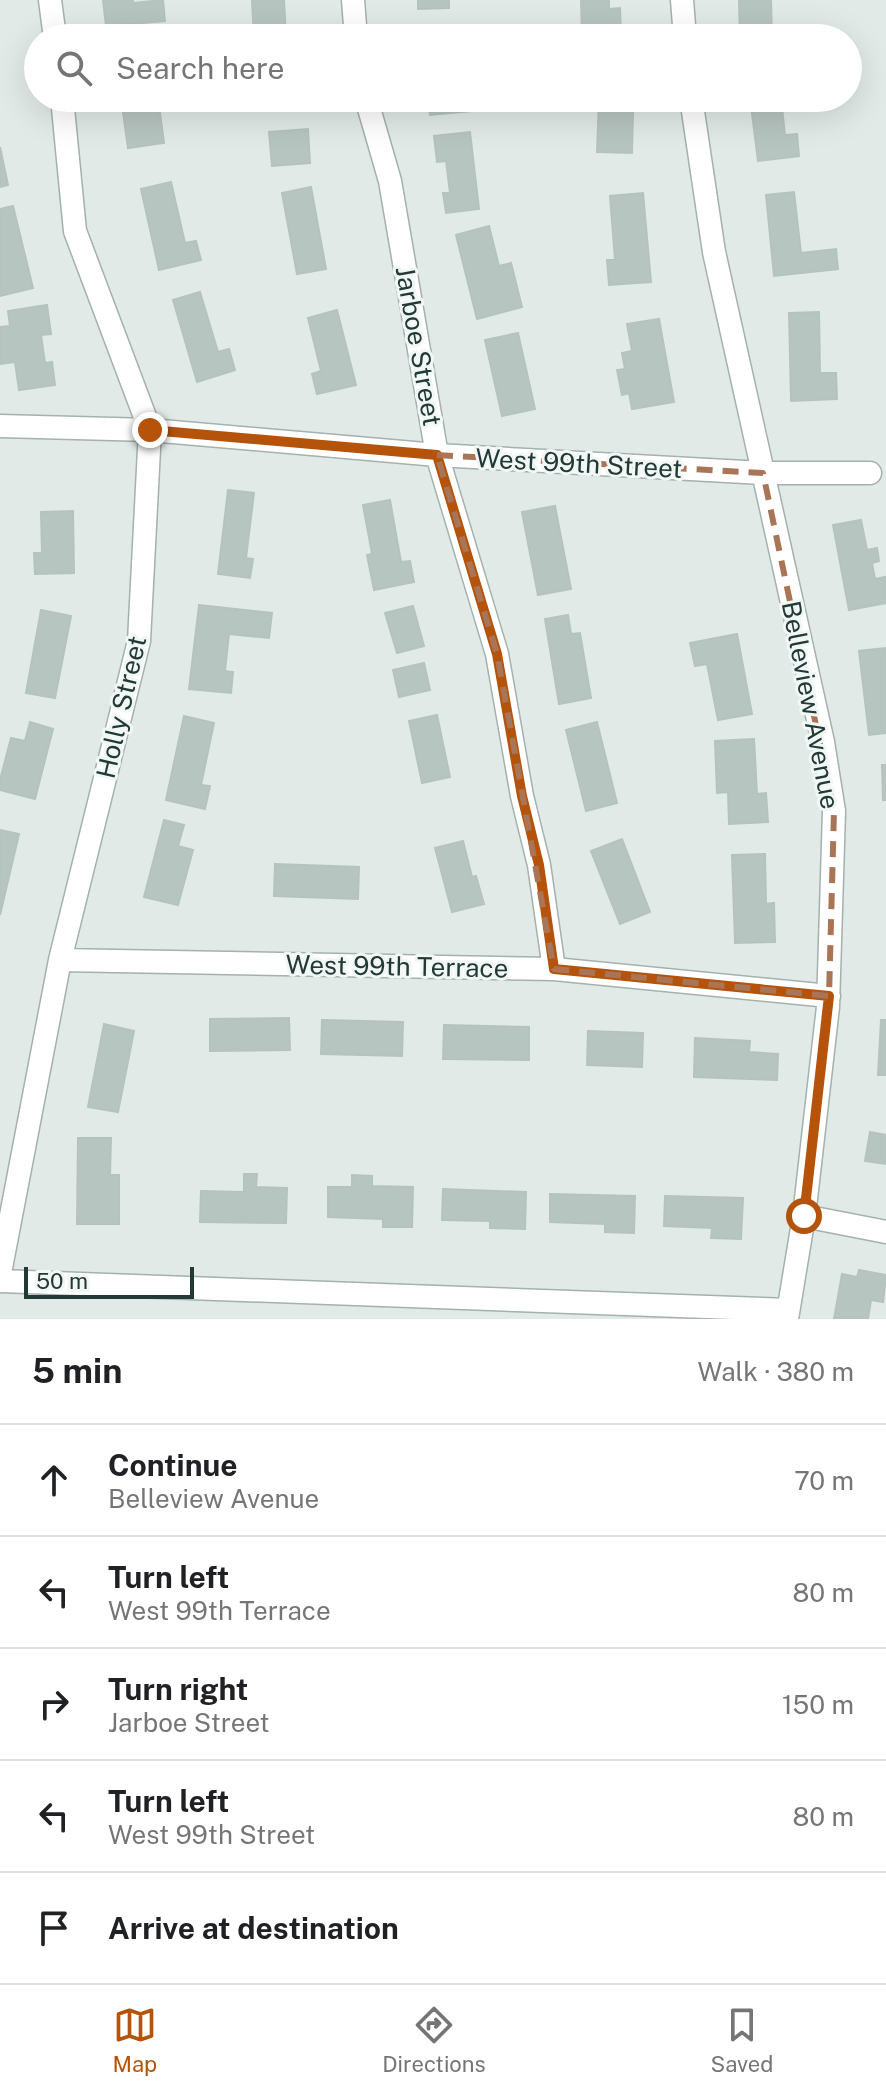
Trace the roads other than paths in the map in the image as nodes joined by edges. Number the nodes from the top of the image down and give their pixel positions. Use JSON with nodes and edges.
{"nodes":[{"id":1,"x":50,"y":0,"type":"edge"},
{"id":2,"x":353,"y":0,"type":"edge"},
{"id":3,"x":682,"y":0,"type":"edge"},
{"id":4,"x":53,"y":24,"type":"edge"},
{"id":5,"x":355,"y":24,"type":"edge"},
{"id":6,"x":684,"y":24,"type":"edge"},
{"id":7,"x":63,"y":112,"type":"edge"},
{"id":8,"x":370,"y":112,"type":"edge"},
{"id":9,"x":693,"y":112,"type":"edge"},
{"id":10,"x":0,"y":426,"type":"edge"},
{"id":11,"x":150,"y":430,"type":"junction"},
{"id":12,"x":437,"y":455,"type":"junction"},
{"id":13,"x":763,"y":473,"type":"junction"},
{"id":14,"x":870,"y":473,"type":"dead end"},
{"id":15,"x":60,"y":960,"type":"junction"},
{"id":16,"x":554,"y":969,"type":"junction"},
{"id":17,"x":829,"y":996,"type":"junction"},
{"id":18,"x":804,"y":1216,"type":"junction"},
{"id":19,"x":886,"y":1232,"type":"edge"},
{"id":20,"x":0,"y":1273,"type":"edge"},
{"id":21,"x":0,"y":1281,"type":"edge"},
{"id":22,"x":788,"y":1315,"type":"edge"}],
"edges":[{"from":1,"to":4,"type":"street"},
{"from":2,"to":5,"type":"street"},
{"from":3,"to":6,"type":"street"},
{"from":7,"to":11,"type":"street","name":"Holly Street"},
{"from":8,"to":12,"type":"street","name":"Jarboe Street"},
{"from":9,"to":13,"type":"street","name":"Belleview Avenue"},
{"from":10,"to":11,"type":"street","name":"West 99th Street"},
{"from":11,"to":12,"type":"street","name":"West 99th Street"},
{"from":11,"to":15,"type":"street","name":"Holly Street"},
{"from":12,"to":13,"type":"street","name":"West 99th Street"},
{"from":12,"to":16,"type":"street","name":"Jarboe Street"},
{"from":13,"to":14,"type":"street","name":"West 99th Street"},
{"from":13,"to":17,"type":"street","name":"Belleview Avenue"},
{"from":15,"to":16,"type":"street","name":"West 99th Terrace"},
{"from":15,"to":20,"type":"street","name":"Holly Street"},
{"from":16,"to":17,"type":"street","name":"West 99th Terrace"},
{"from":17,"to":18,"type":"street","name":"Belleview Avenue"},
{"from":18,"to":19,"type":"street"},
{"from":18,"to":22,"type":"street","name":"Belleview Avenue"},
{"from":21,"to":22,"type":"street"}]}
